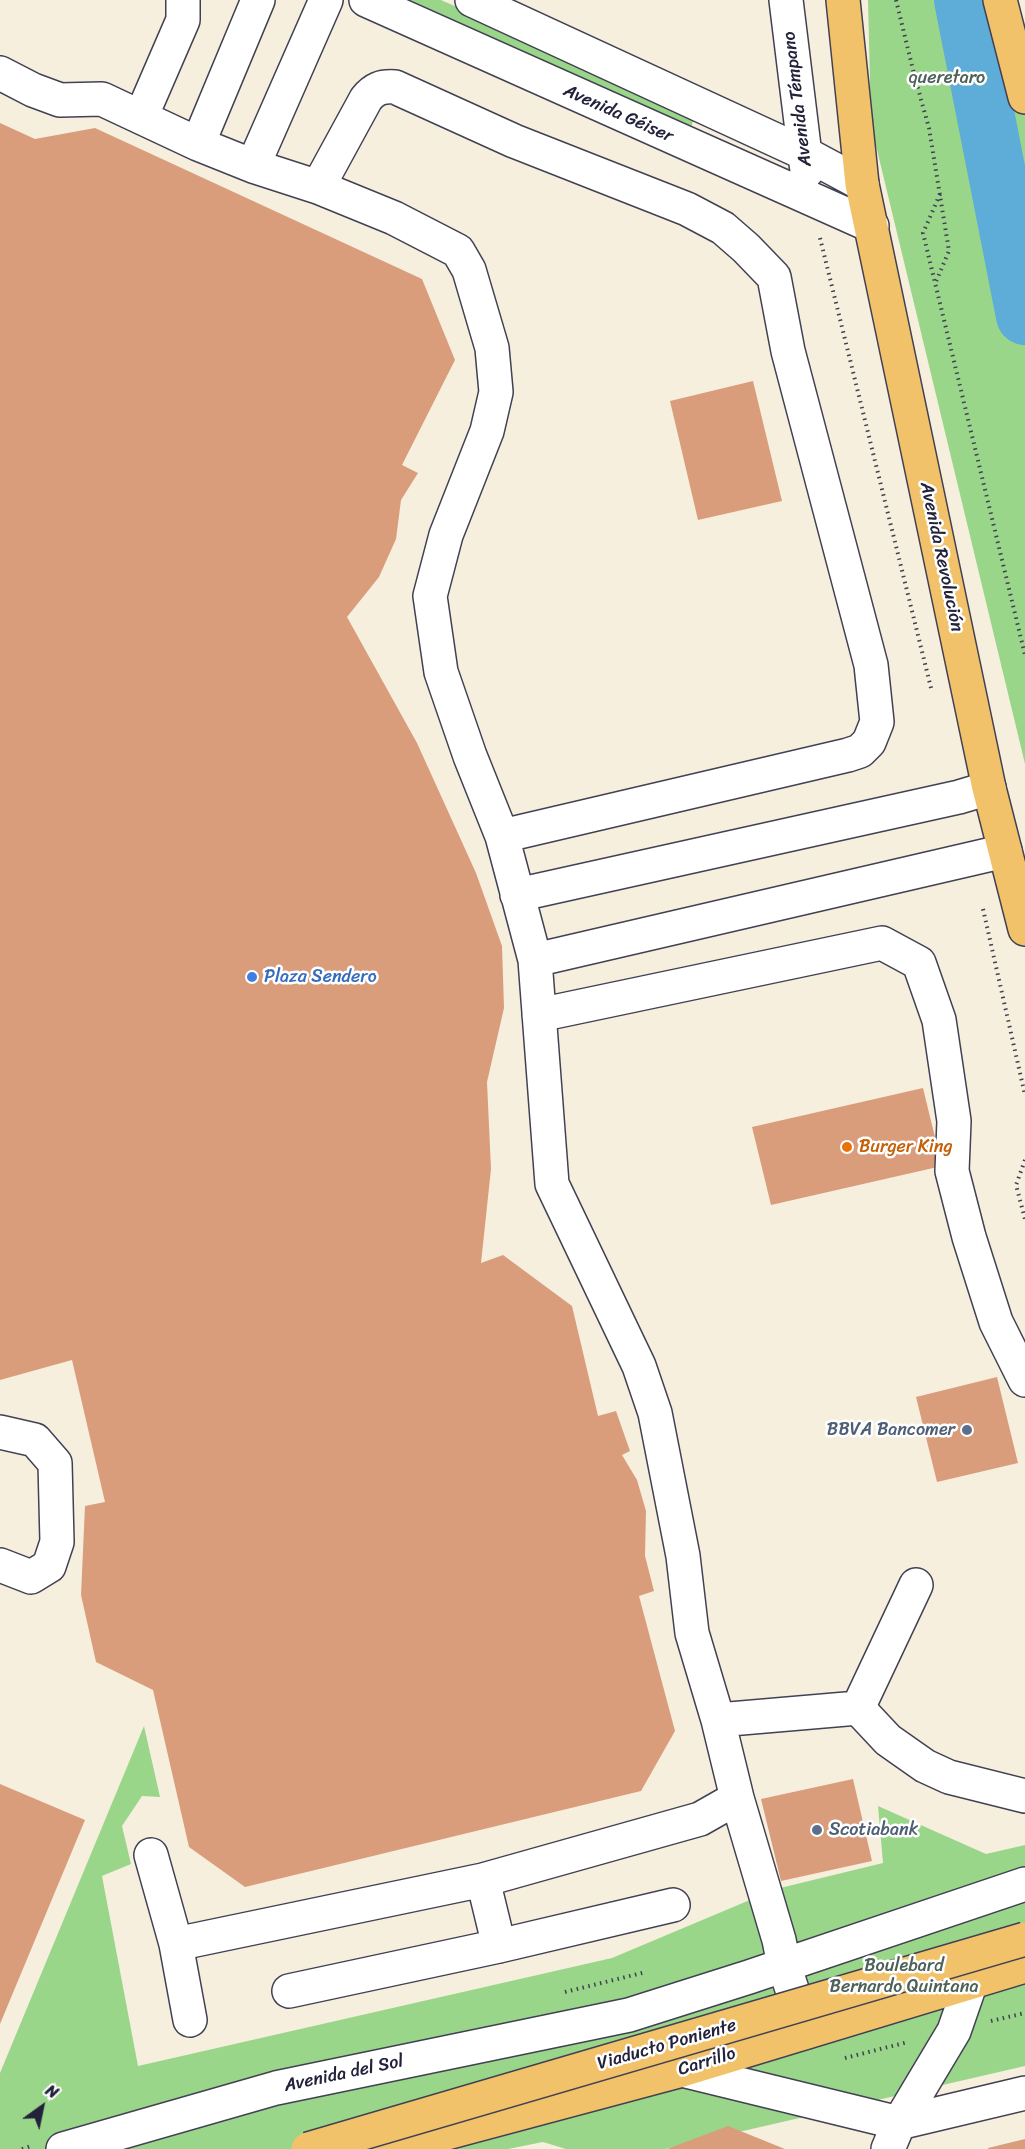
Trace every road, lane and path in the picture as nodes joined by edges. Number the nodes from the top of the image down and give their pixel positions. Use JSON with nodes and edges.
{"nodes":[{"id":1,"x":183,"y":0,"type":"edge"},
{"id":2,"x":258,"y":0,"type":"edge"},
{"id":3,"x":326,"y":0,"type":"edge"},
{"id":4,"x":366,"y":0,"type":"edge"},
{"id":5,"x":472,"y":0,"type":"edge"},
{"id":6,"x":786,"y":0,"type":"edge"},
{"id":7,"x":843,"y":0,"type":"edge"},
{"id":8,"x":896,"y":0,"type":"edge"},
{"id":9,"x":1000,"y":0,"type":"edge"},
{"id":10,"x":413,"y":10,"type":"edge"},
{"id":11,"x":0,"y":73,"type":"edge"},
{"id":12,"x":1025,"y":97,"type":"edge"},
{"id":13,"x":141,"y":117,"type":"junction"},
{"id":14,"x":198,"y":144,"type":"junction"},
{"id":15,"x":806,"y":154,"type":"junction"},
{"id":16,"x":253,"y":166,"type":"junction"},
{"id":17,"x":862,"y":184,"type":"junction"},
{"id":18,"x":318,"y":186,"type":"junction"},
{"id":19,"x":940,"y":194,"type":"junction"},
{"id":20,"x":808,"y":198,"type":"junction"},
{"id":21,"x":872,"y":226,"type":"junction"},
{"id":22,"x":935,"y":285,"type":"junction"},
{"id":23,"x":1025,"y":655,"type":"edge"},
{"id":24,"x":989,"y":788,"type":"junction"},
{"id":25,"x":502,"y":836,"type":"junction"},
{"id":26,"x":1005,"y":851,"type":"junction"},
{"id":27,"x":517,"y":895,"type":"junction"},
{"id":28,"x":1025,"y":928,"type":"edge"},
{"id":29,"x":535,"y":960,"type":"junction"},
{"id":30,"x":539,"y":1015,"type":"junction"},
{"id":31,"x":1025,"y":1160,"type":"edge"},
{"id":32,"x":1025,"y":1219,"type":"edge"},
{"id":33,"x":1025,"y":1380,"type":"edge"},
{"id":34,"x":0,"y":1432,"type":"edge"},
{"id":35,"x":0,"y":1565,"type":"edge"},
{"id":36,"x":916,"y":1585,"type":"dead end"},
{"id":37,"x":858,"y":1708,"type":"junction"},
{"id":38,"x":718,"y":1720,"type":"junction"},
{"id":39,"x":1025,"y":1796,"type":"edge"},
{"id":40,"x":737,"y":1798,"type":"junction"},
{"id":41,"x":152,"y":1855,"type":"dead end"},
{"id":42,"x":483,"y":1880,"type":"junction"},
{"id":43,"x":1025,"y":1884,"type":"edge"},
{"id":44,"x":673,"y":1905,"type":"dead end"},
{"id":45,"x":1025,"y":1939,"type":"edge"},
{"id":46,"x":176,"y":1944,"type":"junction"},
{"id":47,"x":499,"y":1946,"type":"junction"},
{"id":48,"x":784,"y":1965,"type":"junction"},
{"id":49,"x":1025,"y":1966,"type":"edge"},
{"id":50,"x":971,"y":1982,"type":"junction"},
{"id":51,"x":289,"y":1991,"type":"dead end"},
{"id":52,"x":190,"y":2020,"type":"dead end"},
{"id":53,"x":806,"y":2031,"type":"junction"},
{"id":54,"x":682,"y":2070,"type":"junction"},
{"id":55,"x":1025,"y":2093,"type":"edge"},
{"id":56,"x":893,"y":2136,"type":"edge"},
{"id":57,"x":63,"y":2149,"type":"edge"},
{"id":58,"x":308,"y":2149,"type":"edge"},
{"id":59,"x":387,"y":2149,"type":"edge"}],
"edges":[{"from":1,"to":13,"type":"street"},
{"from":2,"to":14,"type":"street"},
{"from":3,"to":16,"type":"street"},
{"from":4,"to":10,"type":"street","name":"Avenida Géiser"},
{"from":5,"to":15,"type":"street"},
{"from":6,"to":15,"type":"street","name":"Avenida Témpano"},
{"from":7,"to":17,"type":"main road","name":"Avenida Revolución"},
{"from":8,"to":19,"type":"path"},
{"from":9,"to":12,"type":"main road"},
{"from":10,"to":20,"type":"street","name":"Avenida Géiser"},
{"from":11,"to":13,"type":"street"},
{"from":13,"to":14,"type":"street"},
{"from":14,"to":16,"type":"street"},
{"from":15,"to":17,"type":"street"},
{"from":15,"to":20,"type":"street","name":"Avenida Témpano"},
{"from":16,"to":18,"type":"street"},
{"from":17,"to":21,"type":"main road","name":"Avenida Revolución"},
{"from":18,"to":25,"type":"street"},
{"from":18,"to":25,"type":"street"},
{"from":19,"to":22,"type":"path"},
{"from":19,"to":22,"type":"path"},
{"from":20,"to":21,"type":"street","name":"Avenida Géiser"},
{"from":21,"to":24,"type":"main road","name":"Avenida Revolución"},
{"from":22,"to":23,"type":"path"},
{"from":24,"to":26,"type":"main road","name":"Avenida Revolución"},
{"from":24,"to":27,"type":"street"},
{"from":25,"to":27,"type":"street"},
{"from":26,"to":28,"type":"main road","name":"Avenida Revolución"},
{"from":26,"to":29,"type":"street"},
{"from":27,"to":29,"type":"street"},
{"from":29,"to":30,"type":"street"},
{"from":30,"to":33,"type":"street"},
{"from":30,"to":38,"type":"street"},
{"from":31,"to":32,"type":"path"},
{"from":34,"to":35,"type":"street"},
{"from":36,"to":37,"type":"street"},
{"from":37,"to":38,"type":"street"},
{"from":37,"to":39,"type":"street"},
{"from":38,"to":40,"type":"street"},
{"from":40,"to":42,"type":"street"},
{"from":40,"to":48,"type":"street"},
{"from":41,"to":46,"type":"street"},
{"from":42,"to":46,"type":"street"},
{"from":42,"to":47,"type":"street"},
{"from":43,"to":48,"type":"street","name":"Avenida del Sol"},
{"from":44,"to":47,"type":"street"},
{"from":45,"to":58,"type":"main road","name":"Viaducto Poniente","bridge":true},
{"from":46,"to":52,"type":"street"},
{"from":47,"to":51,"type":"street"},
{"from":48,"to":53,"type":"street"},
{"from":48,"to":57,"type":"street","name":"Avenida del Sol"},
{"from":49,"to":50,"type":"main road","name":"Carrillo"},
{"from":50,"to":53,"type":"main road","name":"Carrillo"},
{"from":50,"to":56,"type":"street"},
{"from":53,"to":54,"type":"main road","name":"Carrillo"},
{"from":54,"to":56,"type":"street"},
{"from":54,"to":59,"type":"main road","name":"Carrillo"},
{"from":55,"to":56,"type":"street"}]}
